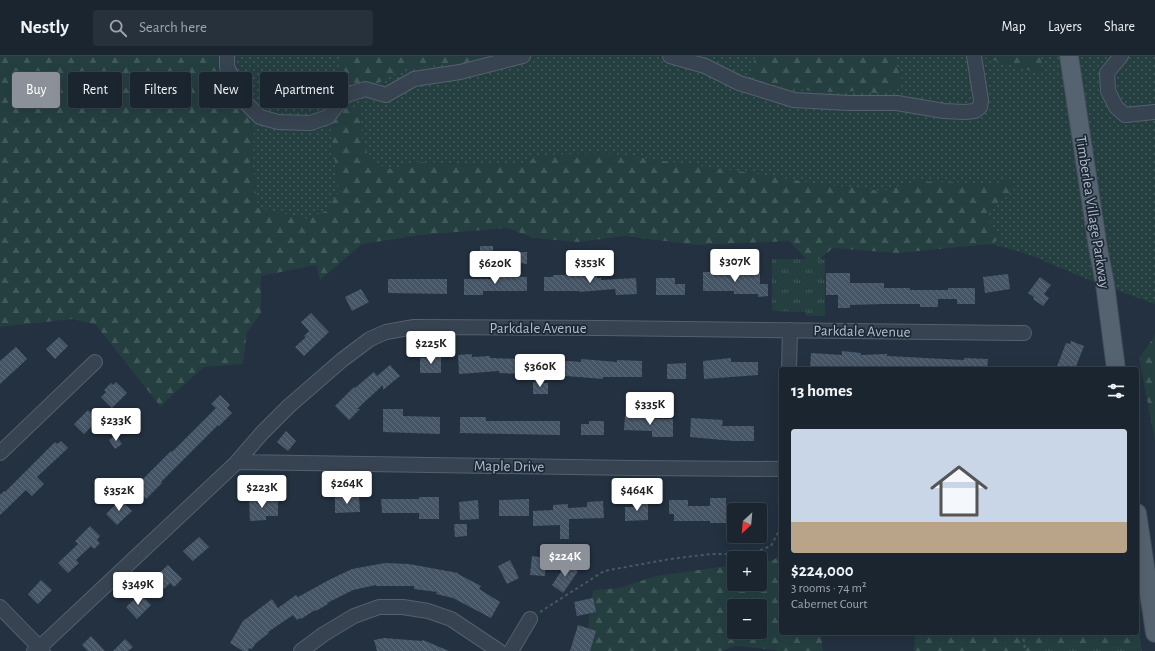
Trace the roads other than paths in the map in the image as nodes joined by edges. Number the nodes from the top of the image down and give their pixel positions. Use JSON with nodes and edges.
{"nodes":[{"id":1,"x":227,"y":56,"type":"edge"},
{"id":2,"x":523,"y":56,"type":"edge"},
{"id":3,"x":670,"y":56,"type":"edge"},
{"id":4,"x":974,"y":56,"type":"edge"},
{"id":5,"x":1069,"y":56,"type":"edge"},
{"id":6,"x":1121,"y":56,"type":"edge"},
{"id":7,"x":1155,"y":112,"type":"edge"},
{"id":8,"x":790,"y":330,"type":"junction"},
{"id":9,"x":1024,"y":333,"type":"dead end"},
{"id":10,"x":95,"y":362,"type":"dead end"},
{"id":11,"x":789,"y":367,"type":"edge"},
{"id":12,"x":1116,"y":367,"type":"edge"},
{"id":13,"x":0,"y":453,"type":"edge"},
{"id":14,"x":237,"y":462,"type":"junction"},
{"id":15,"x":779,"y":469,"type":"edge"},
{"id":16,"x":1139,"y":525,"type":"edge"},
{"id":17,"x":0,"y":607,"type":"edge"},
{"id":18,"x":530,"y":619,"type":"road end"},
{"id":19,"x":1155,"y":633,"type":"edge"},
{"id":20,"x":39,"y":650,"type":"edge"},
{"id":21,"x":301,"y":651,"type":"edge"},
{"id":22,"x":499,"y":651,"type":"edge"},
{"id":23,"x":512,"y":651,"type":"edge"}],
"edges":[{"from":1,"to":2,"type":"street"},
{"from":3,"to":4,"type":"street"},
{"from":5,"to":12,"type":"main road","name":"Timberlea Village Parkway"},
{"from":6,"to":7,"type":"street"},
{"from":8,"to":9,"type":"street","name":"Parkdale Avenue"},
{"from":8,"to":11,"type":"street"},
{"from":8,"to":14,"type":"street","name":"Parkdale Avenue"},
{"from":10,"to":13,"type":"street"},
{"from":14,"to":15,"type":"street","name":"Maple Drive"},
{"from":14,"to":20,"type":"street","name":"Parkdale Avenue"},
{"from":16,"to":19,"type":"main road"},
{"from":17,"to":20,"type":"street"},
{"from":18,"to":23,"type":"street"},
{"from":21,"to":22,"type":"street"}]}
